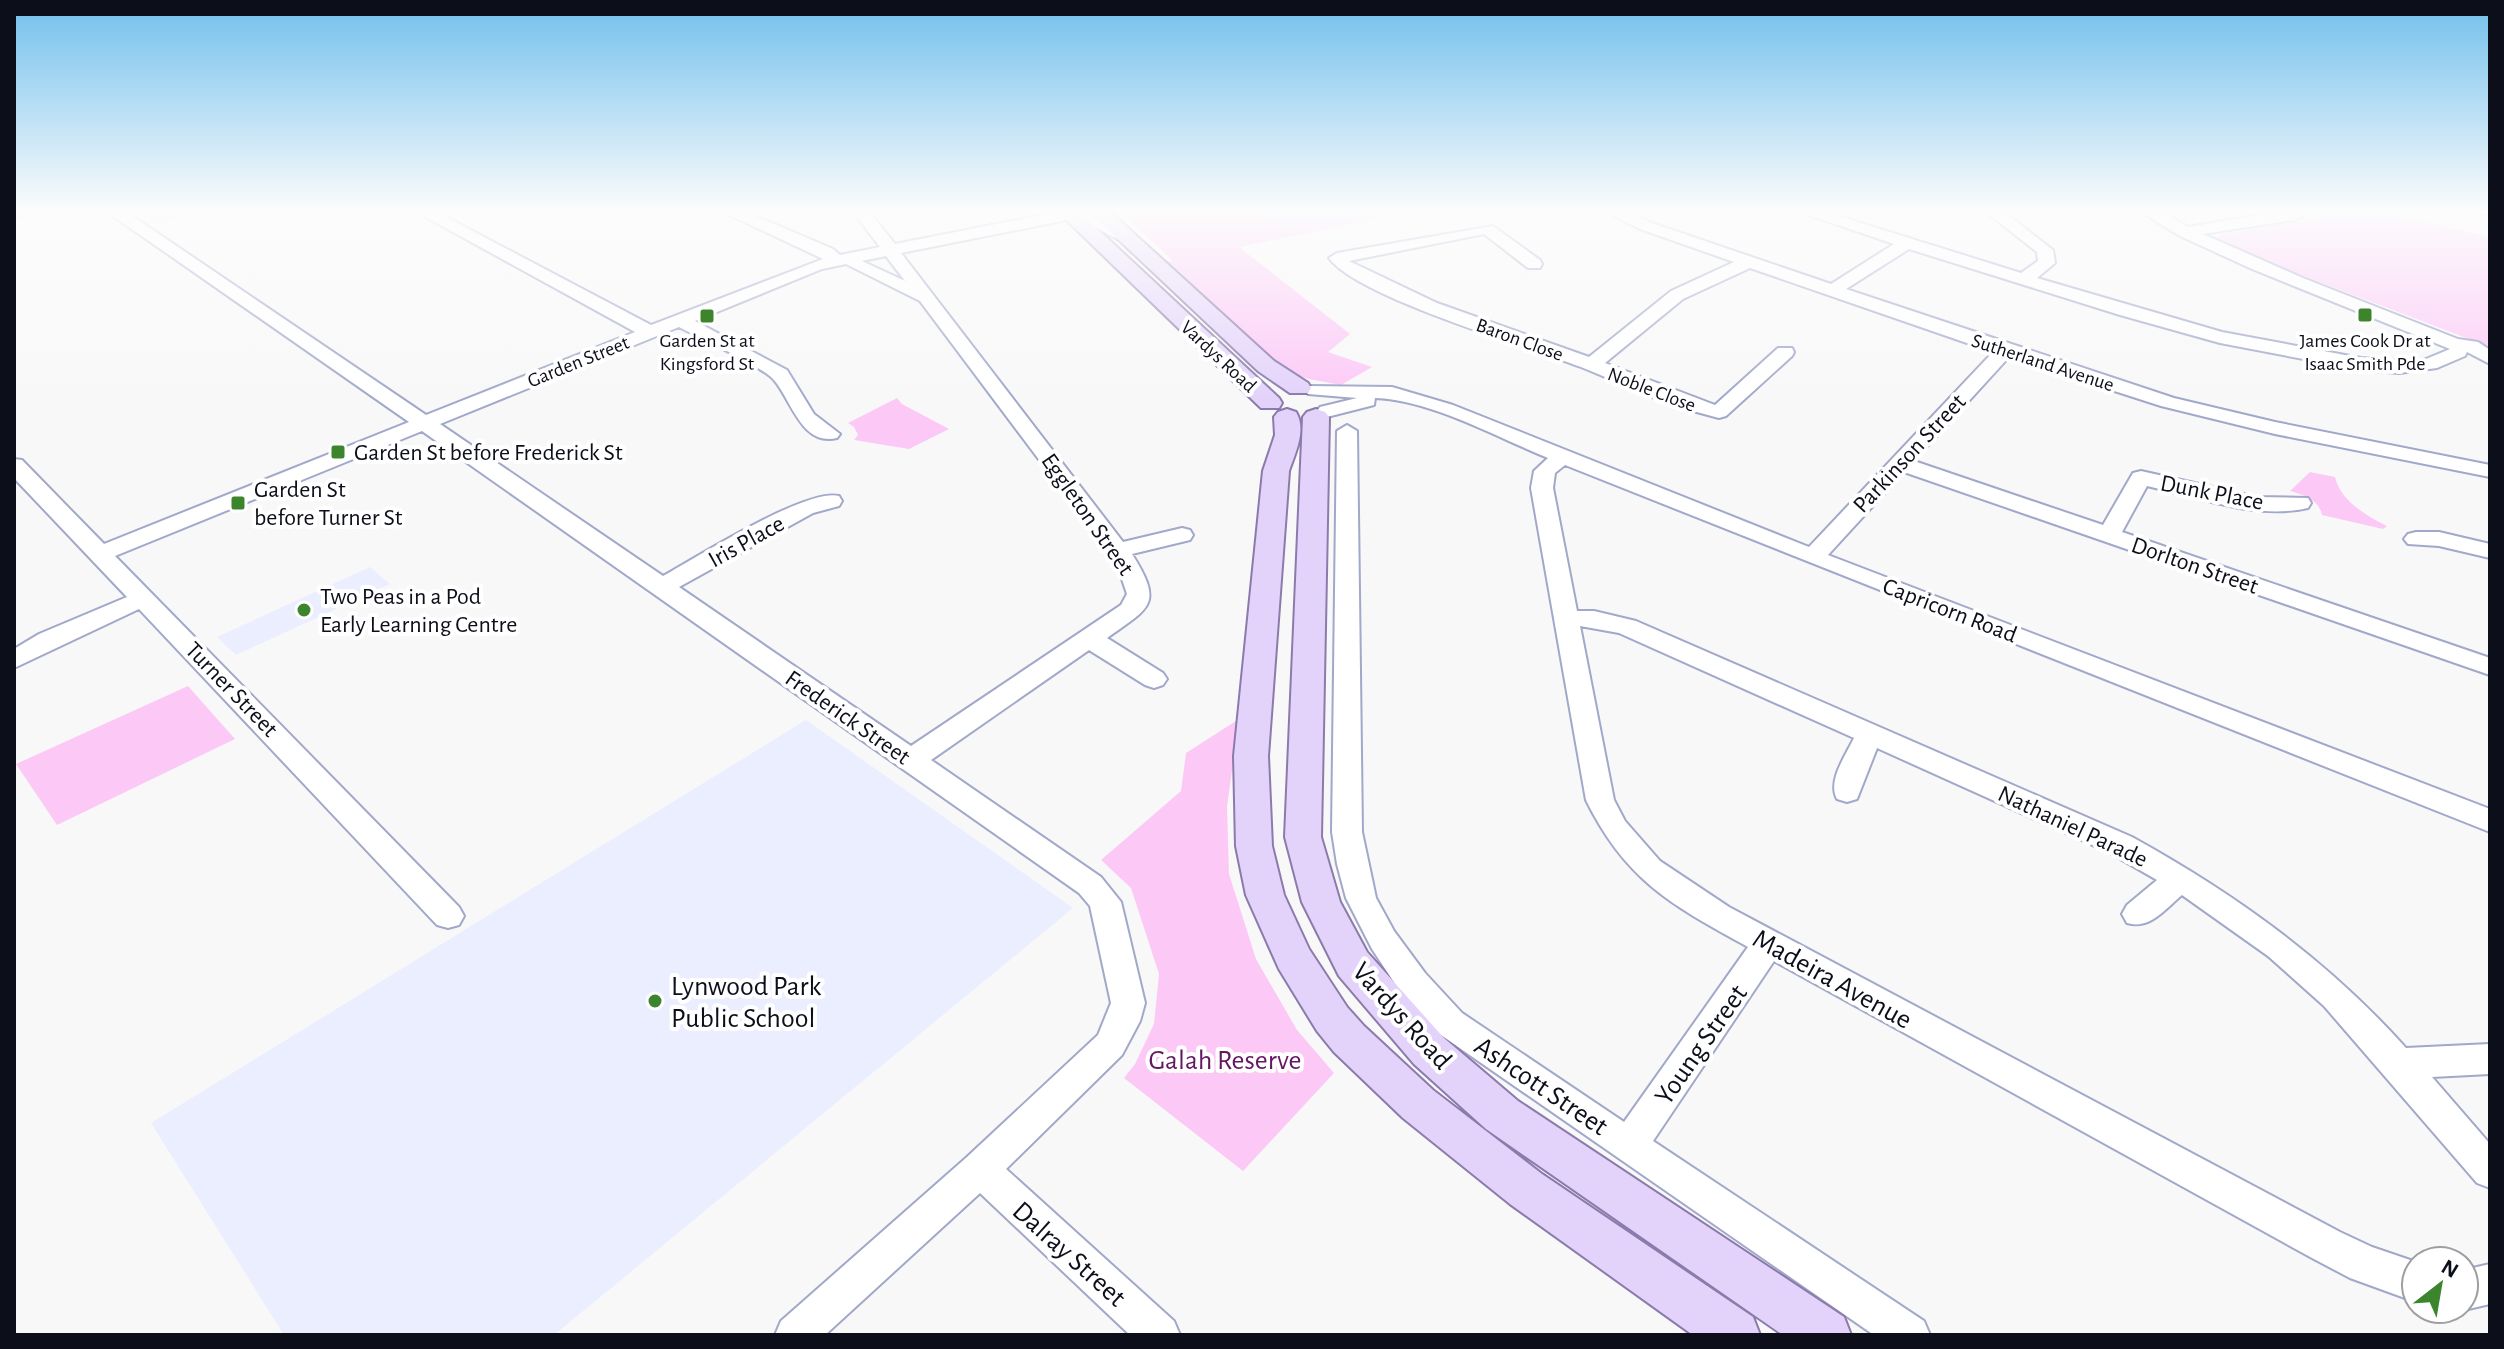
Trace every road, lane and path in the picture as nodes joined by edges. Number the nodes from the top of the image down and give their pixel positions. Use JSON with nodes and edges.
{"nodes":[{"id":1,"x":203,"y":272,"type":"edge"},
{"id":2,"x":537,"y":272,"type":"edge"},
{"id":3,"x":808,"y":272,"type":"edge"},
{"id":4,"x":871,"y":272,"type":"edge"},
{"id":5,"x":908,"y":272,"type":"edge"},
{"id":6,"x":1145,"y":272,"type":"edge"},
{"id":7,"x":1165,"y":272,"type":"edge"},
{"id":8,"x":1355,"y":272,"type":"edge"},
{"id":9,"x":1726,"y":272,"type":"edge"},
{"id":10,"x":1780,"y":272,"type":"edge"},
{"id":11,"x":1862,"y":272,"type":"edge"},
{"id":12,"x":2001,"y":272,"type":"edge"},
{"id":13,"x":2034,"y":272,"type":"edge"},
{"id":14,"x":2271,"y":272,"type":"edge"},
{"id":15,"x":2024,"y":279,"type":"junction"},
{"id":16,"x":1832,"y":291,"type":"junction"},
{"id":17,"x":929,"y":298,"type":"junction"},
{"id":18,"x":680,"y":320,"type":"junction"},
{"id":19,"x":650,"y":332,"type":"junction"},
{"id":20,"x":2456,"y":348,"type":"junction"},
{"id":21,"x":2005,"y":350,"type":"junction"},
{"id":22,"x":1785,"y":352,"type":"dead end"},
{"id":23,"x":2485,"y":356,"type":"edge"},
{"id":24,"x":1591,"y":365,"type":"junction"},
{"id":25,"x":1309,"y":408,"type":"junction"},
{"id":26,"x":424,"y":423,"type":"junction"},
{"id":27,"x":830,"y":434,"type":"dead end"},
{"id":28,"x":1563,"y":456,"type":"junction"},
{"id":29,"x":1900,"y":463,"type":"junction"},
{"id":30,"x":14,"y":465,"type":"edge"},
{"id":31,"x":2490,"y":471,"type":"edge"},
{"id":32,"x":831,"y":501,"type":"dead end"},
{"id":33,"x":2300,"y":503,"type":"dead end"},
{"id":34,"x":1182,"y":535,"type":"dead end"},
{"id":35,"x":2109,"y":535,"type":"junction"},
{"id":36,"x":2416,"y":539,"type":"dead end"},
{"id":37,"x":1117,"y":551,"type":"junction"},
{"id":38,"x":2490,"y":551,"type":"edge"},
{"id":39,"x":100,"y":554,"type":"junction"},
{"id":40,"x":1813,"y":557,"type":"junction"},
{"id":41,"x":662,"y":586,"type":"junction"},
{"id":42,"x":149,"y":603,"type":"junction"},
{"id":43,"x":1568,"y":618,"type":"junction"},
{"id":44,"x":1089,"y":638,"type":"junction"},
{"id":45,"x":20,"y":657,"type":"edge"},
{"id":46,"x":2490,"y":667,"type":"edge"},
{"id":47,"x":1154,"y":679,"type":"dead end"},
{"id":48,"x":1870,"y":734,"type":"junction"},
{"id":49,"x":910,"y":760,"type":"junction"},
{"id":50,"x":1847,"y":792,"type":"dead end"},
{"id":51,"x":2490,"y":821,"type":"edge"},
{"id":52,"x":2181,"y":878,"type":"junction"},
{"id":53,"x":2138,"y":914,"type":"dead end"},
{"id":54,"x":448,"y":916,"type":"dead end"},
{"id":55,"x":1769,"y":943,"type":"junction"},
{"id":56,"x":2490,"y":1059,"type":"edge"},
{"id":57,"x":2395,"y":1064,"type":"junction"},
{"id":58,"x":1630,"y":1144,"type":"junction"},
{"id":59,"x":980,"y":1169,"type":"junction"},
{"id":60,"x":2490,"y":1171,"type":"edge"},
{"id":61,"x":2400,"y":1276,"type":"edge"},
{"id":62,"x":795,"y":1335,"type":"edge"},
{"id":63,"x":1160,"y":1335,"type":"edge"},
{"id":64,"x":1735,"y":1335,"type":"edge"},
{"id":65,"x":1826,"y":1335,"type":"edge"},
{"id":66,"x":1910,"y":1335,"type":"edge"}],
"edges":[{"from":1,"to":26,"type":"street","name":"Frederick Street"},
{"from":2,"to":19,"type":"street"},
{"from":3,"to":18,"type":"street","name":"Garden Street"},
{"from":4,"to":17,"type":"street"},
{"from":5,"to":17,"type":"street","name":"Eggleton Street"},
{"from":6,"to":25,"type":"main road","name":"Vardys Road"},
{"from":7,"to":25,"type":"main road","name":"Vardys Road"},
{"from":8,"to":24,"type":"street","name":"Baron Close"},
{"from":9,"to":24,"type":"street"},
{"from":10,"to":16,"type":"street","name":"Sutherland Avenue"},
{"from":11,"to":16,"type":"street"},
{"from":12,"to":15,"type":"street"},
{"from":13,"to":15,"type":"street"},
{"from":14,"to":20,"type":"street"},
{"from":15,"to":20,"type":"street"},
{"from":16,"to":21,"type":"street","name":"Sutherland Avenue"},
{"from":17,"to":37,"type":"street","name":"Eggleton Street"},
{"from":18,"to":19,"type":"street","name":"Garden Street"},
{"from":18,"to":27,"type":"street"},
{"from":19,"to":26,"type":"street","name":"Garden Street"},
{"from":20,"to":23,"type":"street"},
{"from":21,"to":29,"type":"street","name":"Parkinson Street"},
{"from":21,"to":31,"type":"street","name":"Sutherland Avenue"},
{"from":22,"to":24,"type":"street","name":"Noble Close"},
{"from":25,"to":28,"type":"street","name":"Capricorn Road"},
{"from":25,"to":58,"type":"street","name":"Ashcott Street"},
{"from":25,"to":64,"type":"main road","name":"Vardys Road"},
{"from":25,"to":65,"type":"main road","name":"Vardys Road"},
{"from":26,"to":39,"type":"street","name":"Garden Street"},
{"from":26,"to":41,"type":"street","name":"Frederick Street"},
{"from":28,"to":40,"type":"street","name":"Capricorn Road"},
{"from":28,"to":43,"type":"street","name":"Madeira Avenue"},
{"from":29,"to":35,"type":"street","name":"Dorlton Street"},
{"from":29,"to":40,"type":"street","name":"Parkinson Street"},
{"from":30,"to":39,"type":"street","name":"Turner Street"},
{"from":32,"to":41,"type":"street","name":"Iris Place"},
{"from":33,"to":35,"type":"street","name":"Dunk Place"},
{"from":34,"to":37,"type":"street"},
{"from":35,"to":46,"type":"street","name":"Dorlton Street"},
{"from":36,"to":38,"type":"street"},
{"from":37,"to":44,"type":"street","name":"Eggleton Street"},
{"from":39,"to":42,"type":"street","name":"Turner Street"},
{"from":40,"to":51,"type":"street","name":"Capricorn Road"},
{"from":41,"to":49,"type":"street","name":"Frederick Street"},
{"from":42,"to":45,"type":"street"},
{"from":42,"to":54,"type":"street","name":"Turner Street"},
{"from":43,"to":48,"type":"street","name":"Nathaniel Parade"},
{"from":43,"to":55,"type":"street","name":"Madeira Avenue"},
{"from":44,"to":47,"type":"street"},
{"from":44,"to":49,"type":"street","name":"Eggleton Street"},
{"from":48,"to":50,"type":"street"},
{"from":48,"to":52,"type":"street","name":"Nathaniel Parade"},
{"from":49,"to":59,"type":"street","name":"Frederick Street"},
{"from":52,"to":53,"type":"street"},
{"from":52,"to":57,"type":"street","name":"Nathaniel Parade"},
{"from":55,"to":58,"type":"street","name":"Young Street"},
{"from":55,"to":61,"type":"street","name":"Madeira Avenue"},
{"from":56,"to":57,"type":"street"},
{"from":57,"to":60,"type":"street","name":"Nathaniel Parade"},
{"from":58,"to":66,"type":"street","name":"Ashcott Street"},
{"from":59,"to":62,"type":"street","name":"Frederick Street"},
{"from":59,"to":63,"type":"street","name":"Dalray Street"}]}
